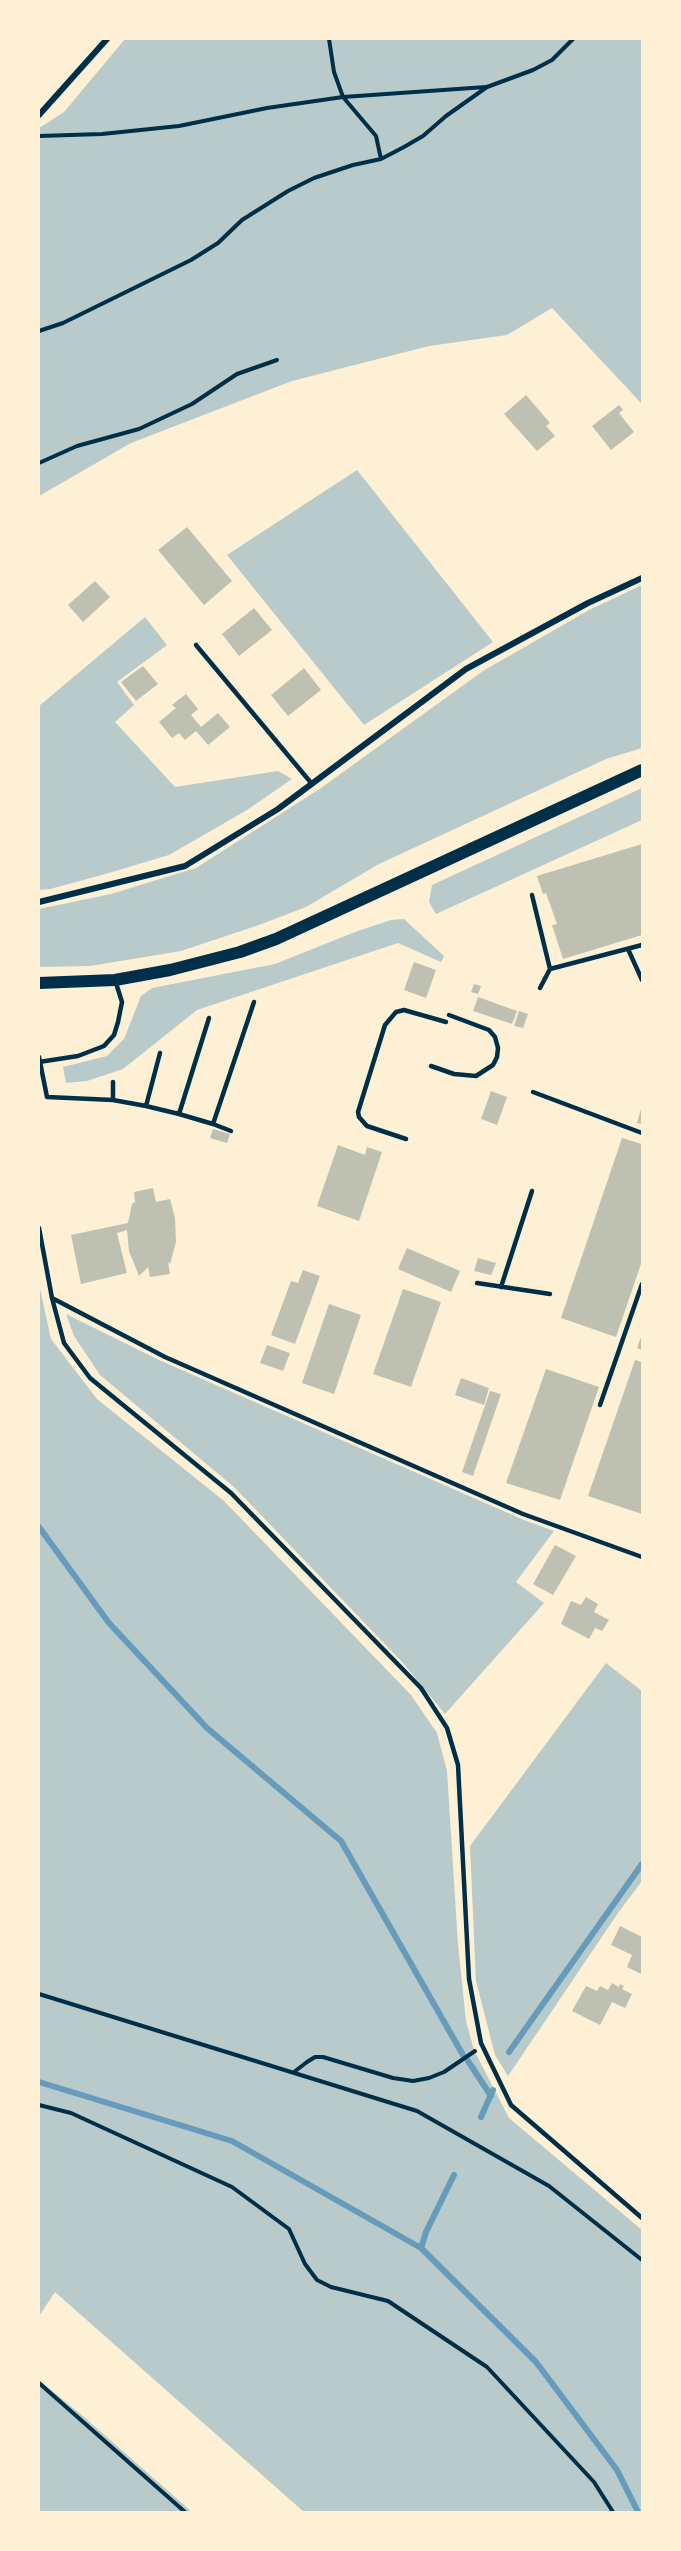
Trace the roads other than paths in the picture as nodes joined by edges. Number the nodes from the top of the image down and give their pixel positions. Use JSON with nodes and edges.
{"nodes":[{"id":1,"x":107,"y":39,"type":"edge"},
{"id":2,"x":39,"y":115,"type":"edge"},
{"id":3,"x":642,"y":578,"type":"edge"},
{"id":4,"x":196,"y":645,"type":"dead end"},
{"id":5,"x":642,"y":770,"type":"edge"},
{"id":6,"x":312,"y":784,"type":"junction"},
{"id":7,"x":532,"y":895,"type":"dead end"},
{"id":8,"x":39,"y":902,"type":"edge"},
{"id":9,"x":642,"y":945,"type":"edge"},
{"id":10,"x":628,"y":949,"type":"junction"},
{"id":11,"x":550,"y":969,"type":"junction"},
{"id":12,"x":115,"y":980,"type":"junction"},
{"id":13,"x":642,"y":980,"type":"edge"},
{"id":14,"x":39,"y":983,"type":"edge"},
{"id":15,"x":540,"y":988,"type":"dead end"},
{"id":16,"x":254,"y":1002,"type":"dead end"},
{"id":17,"x":448,"y":1015,"type":"dead end"},
{"id":18,"x":209,"y":1018,"type":"dead end"},
{"id":19,"x":446,"y":1022,"type":"dead end"},
{"id":20,"x":160,"y":1053,"type":"dead end"},
{"id":21,"x":40,"y":1060,"type":"edge"},
{"id":22,"x":431,"y":1066,"type":"dead end"},
{"id":23,"x":113,"y":1082,"type":"dead end"},
{"id":24,"x":533,"y":1092,"type":"dead end"},
{"id":25,"x":113,"y":1100,"type":"junction"},
{"id":26,"x":146,"y":1106,"type":"junction"},
{"id":27,"x":180,"y":1114,"type":"junction"},
{"id":28,"x":213,"y":1124,"type":"junction"},
{"id":29,"x":231,"y":1131,"type":"dead end"},
{"id":30,"x":642,"y":1133,"type":"edge"},
{"id":31,"x":406,"y":1139,"type":"dead end"},
{"id":32,"x":532,"y":1191,"type":"dead end"},
{"id":33,"x":39,"y":1228,"type":"edge"},
{"id":34,"x":477,"y":1283,"type":"dead end"},
{"id":35,"x":642,"y":1284,"type":"edge"},
{"id":36,"x":501,"y":1287,"type":"junction"},
{"id":37,"x":550,"y":1294,"type":"dead end"},
{"id":38,"x":52,"y":1298,"type":"junction"},
{"id":39,"x":600,"y":1405,"type":"dead end"},
{"id":40,"x":642,"y":1557,"type":"edge"},
{"id":41,"x":642,"y":2218,"type":"edge"}],
"edges":[{"from":1,"to":2,"type":"street"},
{"from":3,"to":6,"type":"street"},
{"from":4,"to":6,"type":"lane"},
{"from":5,"to":12,"type":"main road"},
{"from":6,"to":8,"type":"street"},
{"from":7,"to":11,"type":"lane"},
{"from":9,"to":10,"type":"lane"},
{"from":10,"to":11,"type":"lane"},
{"from":10,"to":13,"type":"lane"},
{"from":11,"to":15,"type":"lane"},
{"from":12,"to":14,"type":"main road"},
{"from":12,"to":21,"type":"lane"},
{"from":16,"to":28,"type":"lane"},
{"from":17,"to":22,"type":"lane"},
{"from":18,"to":27,"type":"lane"},
{"from":19,"to":31,"type":"lane"},
{"from":20,"to":26,"type":"lane"},
{"from":21,"to":25,"type":"lane"},
{"from":23,"to":25,"type":"lane"},
{"from":24,"to":30,"type":"lane"},
{"from":25,"to":26,"type":"lane"},
{"from":26,"to":27,"type":"lane"},
{"from":27,"to":28,"type":"lane"},
{"from":28,"to":29,"type":"lane"},
{"from":32,"to":36,"type":"lane"},
{"from":33,"to":38,"type":"lane"},
{"from":34,"to":36,"type":"lane"},
{"from":35,"to":39,"type":"lane"},
{"from":36,"to":37,"type":"lane"},
{"from":38,"to":40,"type":"lane"},
{"from":38,"to":41,"type":"lane"}]}
